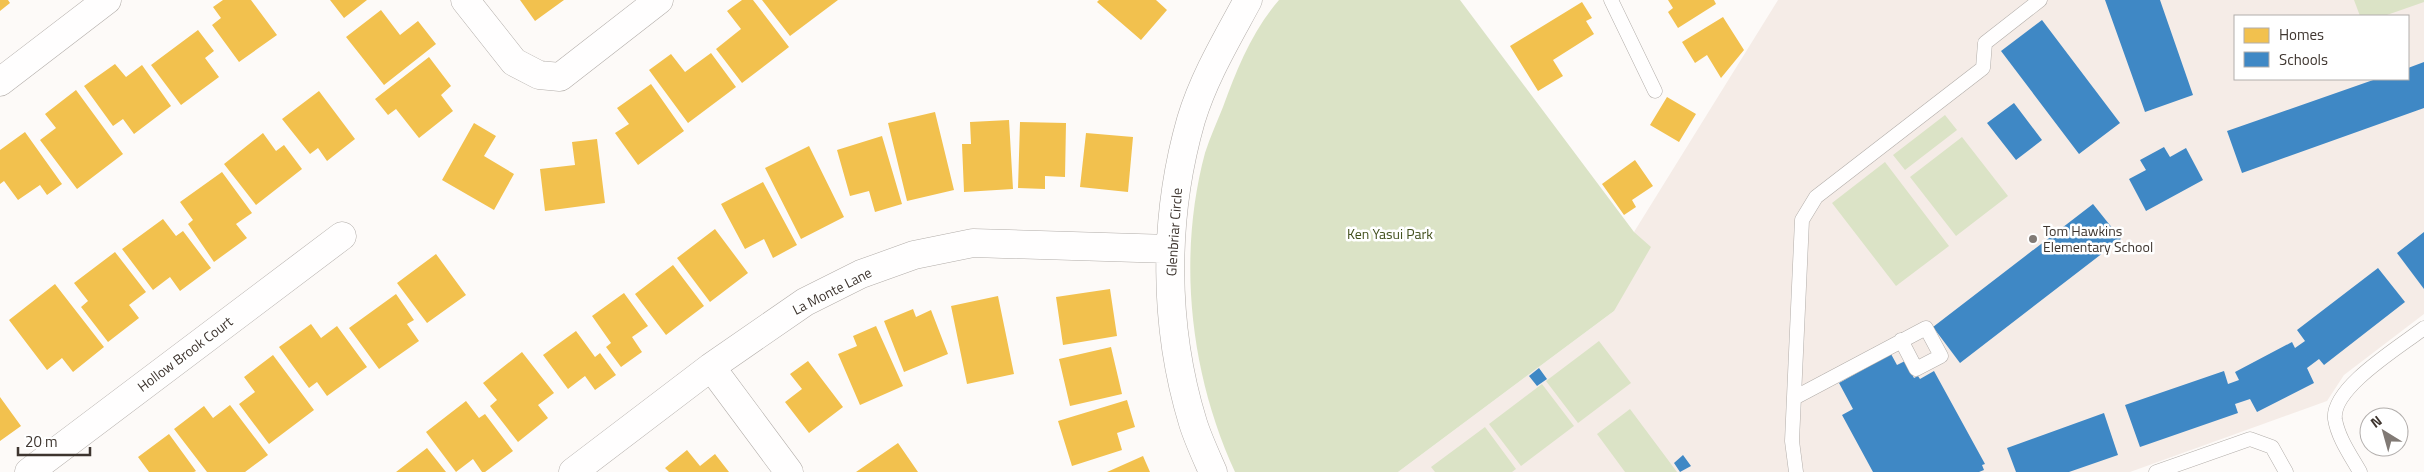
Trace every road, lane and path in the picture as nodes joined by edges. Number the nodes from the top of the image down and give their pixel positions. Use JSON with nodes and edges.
{"nodes":[{"id":1,"x":107,"y":0,"type":"edge"},
{"id":2,"x":465,"y":0,"type":"edge"},
{"id":3,"x":659,"y":0,"type":"edge"},
{"id":4,"x":1248,"y":0,"type":"edge"},
{"id":5,"x":1611,"y":0,"type":"edge"},
{"id":6,"x":2040,"y":0,"type":"edge"},
{"id":7,"x":0,"y":82,"type":"edge"},
{"id":8,"x":1654,"y":91,"type":"dead end"},
{"id":9,"x":342,"y":236,"type":"dead end"},
{"id":10,"x":1170,"y":249,"type":"junction"},
{"id":11,"x":2424,"y":328,"type":"edge"},
{"id":12,"x":1901,"y":340,"type":"dead end"},
{"id":13,"x":711,"y":367,"type":"junction"},
{"id":14,"x":1794,"y":398,"type":"junction"},
{"id":15,"x":29,"y":472,"type":"edge"},
{"id":16,"x":573,"y":472,"type":"edge"},
{"id":17,"x":789,"y":472,"type":"edge"},
{"id":18,"x":1213,"y":472,"type":"edge"},
{"id":19,"x":1796,"y":472,"type":"edge"},
{"id":20,"x":2156,"y":472,"type":"edge"},
{"id":21,"x":2286,"y":472,"type":"edge"},
{"id":22,"x":2360,"y":472,"type":"edge"}],
"edges":[{"from":1,"to":7,"type":"street"},
{"from":2,"to":3,"type":"street"},
{"from":4,"to":10,"type":"street","name":"Glenbriar Circle"},
{"from":5,"to":8,"type":"lane"},
{"from":6,"to":14,"type":"lane"},
{"from":9,"to":15,"type":"street","name":"Hollow Brook Court"},
{"from":10,"to":13,"type":"street","name":"La Monte Lane"},
{"from":10,"to":18,"type":"street","name":"Glenbriar Circle"},
{"from":11,"to":22,"type":"lane"},
{"from":12,"to":14,"type":"lane"},
{"from":13,"to":16,"type":"street","name":"La Monte Lane"},
{"from":13,"to":17,"type":"street"},
{"from":14,"to":19,"type":"lane"},
{"from":20,"to":21,"type":"lane"}]}
